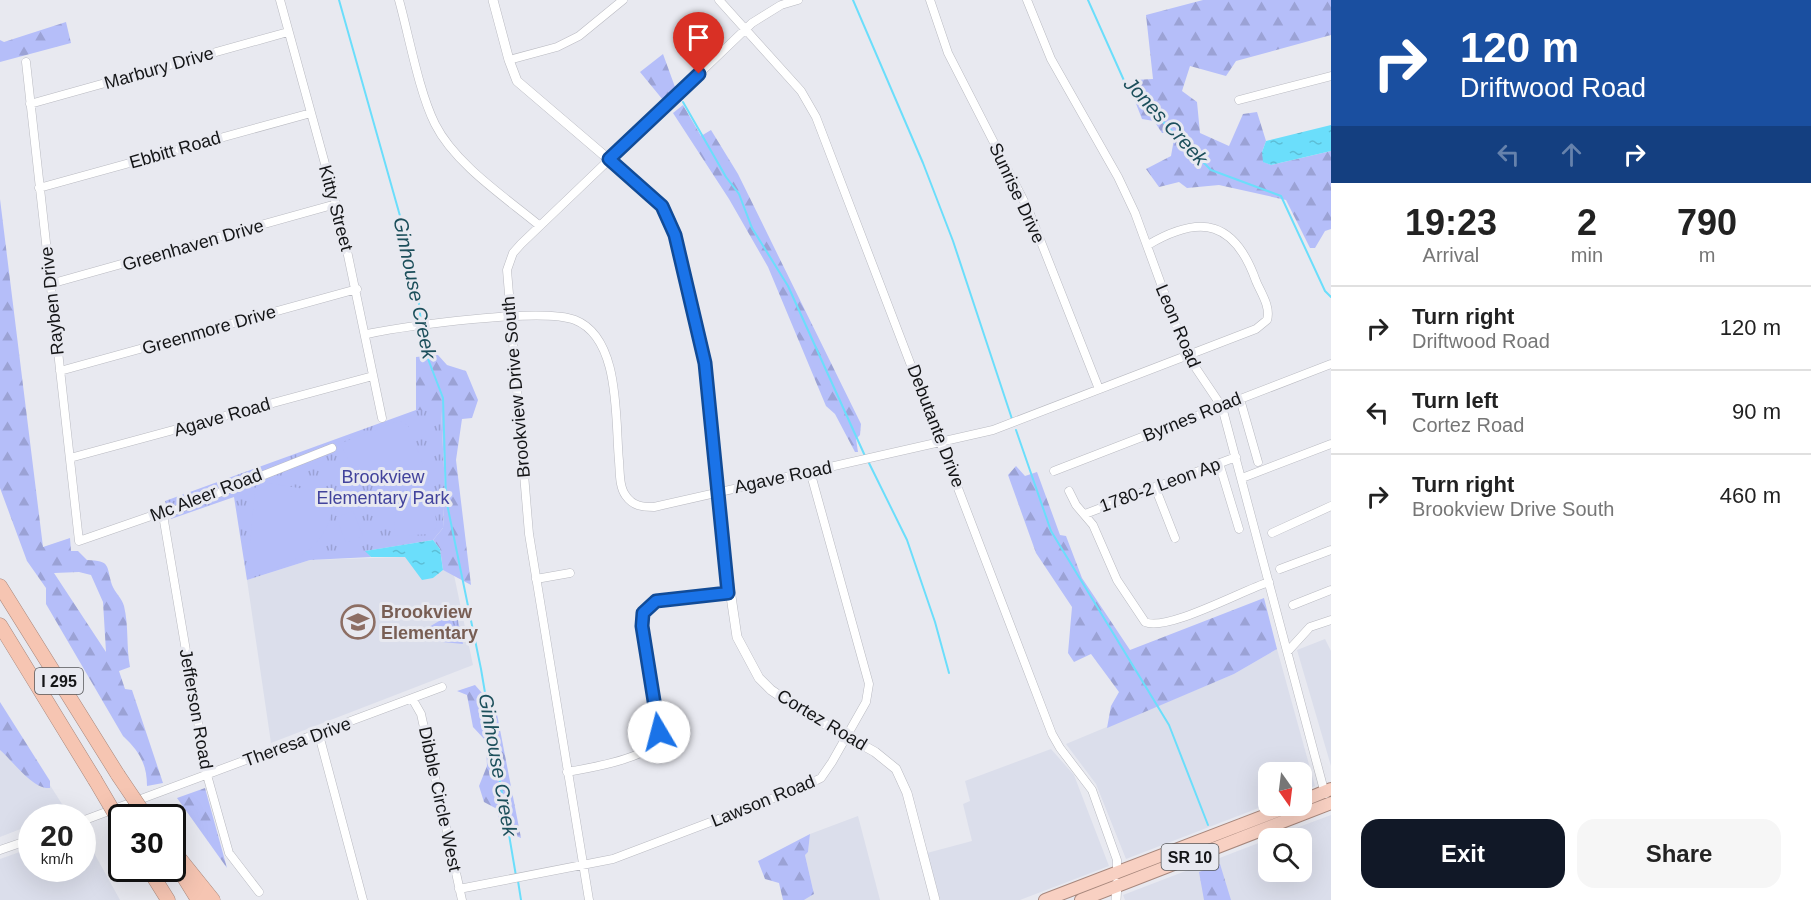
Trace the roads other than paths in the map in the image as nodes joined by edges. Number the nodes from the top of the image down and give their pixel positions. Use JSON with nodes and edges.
{"nodes":[{"id":1,"x":280,"y":0,"type":"edge"},
{"id":2,"x":399,"y":0,"type":"edge"},
{"id":3,"x":493,"y":0,"type":"edge"},
{"id":4,"x":623,"y":0,"type":"edge"},
{"id":5,"x":719,"y":0,"type":"edge"},
{"id":6,"x":798,"y":0,"type":"edge"},
{"id":7,"x":930,"y":0,"type":"edge"},
{"id":8,"x":1027,"y":0,"type":"edge"},
{"id":9,"x":746,"y":31,"type":"junction"},
{"id":10,"x":288,"y":32,"type":"junction"},
{"id":11,"x":508,"y":60,"type":"junction"},
{"id":12,"x":26,"y":62,"type":"dead end"},
{"id":13,"x":1331,"y":76,"type":"edge"},
{"id":14,"x":1239,"y":100,"type":"dead end"},
{"id":15,"x":30,"y":104,"type":"junction"},
{"id":16,"x":310,"y":113,"type":"junction"},
{"id":17,"x":609,"y":159,"type":"junction"},
{"id":18,"x":39,"y":188,"type":"junction"},
{"id":19,"x":336,"y":204,"type":"junction"},
{"id":20,"x":540,"y":226,"type":"junction"},
{"id":21,"x":1148,"y":245,"type":"junction"},
{"id":22,"x":50,"y":284,"type":"junction"},
{"id":23,"x":357,"y":289,"type":"junction"},
{"id":24,"x":510,"y":318,"type":"junction"},
{"id":25,"x":366,"y":334,"type":"junction"},
{"id":26,"x":1187,"y":356,"type":"junction"},
{"id":27,"x":1331,"y":363,"type":"edge"},
{"id":28,"x":60,"y":371,"type":"junction"},
{"id":29,"x":373,"y":376,"type":"junction"},
{"id":30,"x":1099,"y":389,"type":"junction"},
{"id":31,"x":1240,"y":399,"type":"junction"},
{"id":32,"x":1222,"y":407,"type":"junction"},
{"id":33,"x":382,"y":418,"type":"dead end"},
{"id":34,"x":942,"y":441,"type":"junction"},
{"id":35,"x":1331,"y":444,"type":"edge"},
{"id":36,"x":332,"y":448,"type":"dead end"},
{"id":37,"x":1236,"y":456,"type":"junction"},
{"id":38,"x":70,"y":458,"type":"junction"},
{"id":39,"x":1257,"y":462,"type":"dead end"},
{"id":40,"x":1219,"y":463,"type":"junction"},
{"id":41,"x":810,"y":471,"type":"junction"},
{"id":42,"x":1054,"y":471,"type":"dead end"},
{"id":43,"x":1242,"y":478,"type":"junction"},
{"id":44,"x":1155,"y":487,"type":"junction"},
{"id":45,"x":717,"y":491,"type":"junction"},
{"id":46,"x":1069,"y":491,"type":"dead end"},
{"id":47,"x":1331,"y":506,"type":"edge"},
{"id":48,"x":1085,"y":514,"type":"junction"},
{"id":49,"x":163,"y":515,"type":"junction"},
{"id":50,"x":1239,"y":529,"type":"dead end"},
{"id":51,"x":1272,"y":533,"type":"dead end"},
{"id":52,"x":1175,"y":538,"type":"dead end"},
{"id":53,"x":79,"y":541,"type":"joint"},
{"id":54,"x":1331,"y":550,"type":"edge"},
{"id":55,"x":1280,"y":568,"type":"dead end"},
{"id":56,"x":570,"y":573,"type":"dead end"},
{"id":57,"x":536,"y":579,"type":"junction"},
{"id":58,"x":1269,"y":582,"type":"junction"},
{"id":59,"x":0,"y":586,"type":"edge"},
{"id":60,"x":1331,"y":590,"type":"edge"},
{"id":61,"x":728,"y":593,"type":"junction"},
{"id":62,"x":1293,"y":605,"type":"dead end"},
{"id":63,"x":1331,"y":620,"type":"edge"},
{"id":64,"x":0,"y":625,"type":"edge"},
{"id":65,"x":1289,"y":650,"type":"junction"},
{"id":66,"x":442,"y":687,"type":"dead end"},
{"id":67,"x":413,"y":700,"type":"junction"},
{"id":68,"x":319,"y":735,"type":"junction"},
{"id":69,"x":846,"y":736,"type":"junction"},
{"id":70,"x":567,"y":772,"type":"junction"},
{"id":71,"x":207,"y":776,"type":"junction"},
{"id":72,"x":1329,"y":797,"type":"edge"},
{"id":73,"x":1312,"y":800,"type":"edge"},
{"id":74,"x":109,"y":804,"type":"edge"},
{"id":75,"x":138,"y":804,"type":"edge"},
{"id":76,"x":96,"y":815,"type":"edge"},
{"id":77,"x":1264,"y":816,"type":"edge"},
{"id":78,"x":18,"y":844,"type":"edge"},
{"id":79,"x":0,"y":850,"type":"edge"},
{"id":80,"x":583,"y":865,"type":"junction"},
{"id":81,"x":186,"y":866,"type":"edge"},
{"id":82,"x":1117,"y":872,"type":"junction"},
{"id":83,"x":186,"y":881,"type":"edge"},
{"id":84,"x":150,"y":882,"type":"edge"},
{"id":85,"x":157,"y":882,"type":"edge"},
{"id":86,"x":1116,"y":886,"type":"junction"},
{"id":87,"x":459,"y":889,"type":"junction"},
{"id":88,"x":260,"y":892,"type":"dead end"},
{"id":89,"x":158,"y":900,"type":"edge"},
{"id":90,"x":168,"y":900,"type":"edge"},
{"id":91,"x":198,"y":900,"type":"edge"},
{"id":92,"x":213,"y":900,"type":"edge"},
{"id":93,"x":363,"y":900,"type":"edge"},
{"id":94,"x":462,"y":900,"type":"edge"},
{"id":95,"x":589,"y":900,"type":"edge"},
{"id":96,"x":935,"y":900,"type":"edge"},
{"id":97,"x":1045,"y":900,"type":"edge"},
{"id":98,"x":1081,"y":900,"type":"edge"},
{"id":99,"x":1116,"y":900,"type":"edge"}],
"edges":[{"from":1,"to":10,"type":"street","name":"Kitty Street"},
{"from":2,"to":20,"type":"street"},
{"from":3,"to":11,"type":"street","name":"Cortez Road"},
{"from":4,"to":11,"type":"street"},
{"from":5,"to":9,"type":"street","name":"Debutante Drive"},
{"from":6,"to":9,"type":"street","name":"Brookview Drive South"},
{"from":7,"to":30,"type":"street","name":"Sunrise Drive"},
{"from":8,"to":21,"type":"street","name":"Leon Road"},
{"from":9,"to":17,"type":"street","name":"Brookview Drive South"},
{"from":9,"to":34,"type":"street","name":"Debutante Drive"},
{"from":10,"to":15,"type":"street","name":"Marbury Drive"},
{"from":10,"to":16,"type":"street","name":"Kitty Street"},
{"from":11,"to":17,"type":"street","name":"Cortez Road"},
{"from":12,"to":15,"type":"street","name":"Rayben Drive"},
{"from":13,"to":14,"type":"street"},
{"from":15,"to":18,"type":"street","name":"Rayben Drive"},
{"from":16,"to":18,"type":"street","name":"Ebbitt Road"},
{"from":16,"to":19,"type":"street","name":"Kitty Street"},
{"from":17,"to":20,"type":"street","name":"Brookview Drive South"},
{"from":17,"to":45,"type":"street","name":"Cortez Road"},
{"from":18,"to":22,"type":"street","name":"Rayben Drive"},
{"from":19,"to":22,"type":"street","name":"Greenhaven Drive"},
{"from":19,"to":23,"type":"street","name":"Kitty Street"},
{"from":20,"to":24,"type":"street","name":"Brookview Drive South"},
{"from":21,"to":26,"type":"street","name":"Leon Road"},
{"from":21,"to":26,"type":"street","name":"Agave Road"},
{"from":22,"to":28,"type":"street","name":"Rayben Drive"},
{"from":23,"to":25,"type":"street","name":"Kitty Street"},
{"from":23,"to":28,"type":"street","name":"Greenmore Drive"},
{"from":24,"to":25,"type":"street","name":"Agave Road"},
{"from":24,"to":45,"type":"street","name":"Agave Road"},
{"from":24,"to":57,"type":"street","name":"Brookview Drive South"},
{"from":25,"to":29,"type":"street","name":"Kitty Street"},
{"from":26,"to":30,"type":"street","name":"Agave Road"},
{"from":26,"to":32,"type":"street","name":"Leon Road"},
{"from":27,"to":31,"type":"street","name":"Byrnes Road"},
{"from":28,"to":38,"type":"street","name":"Rayben Drive"},
{"from":29,"to":33,"type":"street","name":"Kitty Street"},
{"from":29,"to":38,"type":"street","name":"Agave Road"},
{"from":30,"to":34,"type":"street","name":"Agave Road"},
{"from":31,"to":32,"type":"street","name":"Byrnes Road"},
{"from":31,"to":39,"type":"street"},
{"from":32,"to":37,"type":"street","name":"Leon Road"},
{"from":32,"to":42,"type":"street","name":"Byrnes Road"},
{"from":34,"to":41,"type":"street","name":"Agave Road"},
{"from":34,"to":82,"type":"street","name":"Debutante Drive"},
{"from":35,"to":43,"type":"street"},
{"from":36,"to":49,"type":"street","name":"Mc Aleer Road"},
{"from":37,"to":40,"type":"street","name":"1780-2 Leon Ap"},
{"from":37,"to":43,"type":"street","name":"Leon Road"},
{"from":38,"to":53,"type":"street","name":"Rayben Drive"},
{"from":40,"to":44,"type":"street","name":"1780-2 Leon Ap"},
{"from":40,"to":50,"type":"street"},
{"from":41,"to":45,"type":"street","name":"Agave Road"},
{"from":41,"to":69,"type":"street","name":"Lawson Road"},
{"from":43,"to":58,"type":"street","name":"Leon Road"},
{"from":44,"to":48,"type":"street","name":"1780-2 Leon Ap"},
{"from":44,"to":52,"type":"street"},
{"from":45,"to":61,"type":"street","name":"Cortez Road"},
{"from":46,"to":48,"type":"street"},
{"from":47,"to":51,"type":"street"},
{"from":48,"to":58,"type":"street"},
{"from":49,"to":53,"type":"street","name":"Mc Aleer Road"},
{"from":49,"to":71,"type":"street","name":"Jefferson Road"},
{"from":54,"to":55,"type":"street"},
{"from":56,"to":57,"type":"street"},
{"from":57,"to":70,"type":"street","name":"Brookview Drive South"},
{"from":58,"to":65,"type":"street","name":"Leon Road"},
{"from":59,"to":75,"type":"highway","number":"I 295","bridge":true},
{"from":60,"to":62,"type":"street"},
{"from":61,"to":69,"type":"street","name":"Cortez Road"},
{"from":61,"to":70,"type":"street"},
{"from":63,"to":65,"type":"street"},
{"from":64,"to":74,"type":"highway","number":"I 295","bridge":true},
{"from":65,"to":72,"type":"street","name":"Leon Road"},
{"from":66,"to":67,"type":"street","name":"Theresa Drive"},
{"from":67,"to":68,"type":"street","name":"Theresa Drive"},
{"from":67,"to":87,"type":"street","name":"Dibble Circle West"},
{"from":68,"to":71,"type":"street","name":"Theresa Drive"},
{"from":68,"to":93,"type":"street"},
{"from":69,"to":80,"type":"street","name":"Lawson Road"},
{"from":69,"to":96,"type":"street","name":"Cortez Road"},
{"from":70,"to":80,"type":"street","name":"Brookview Drive South"},
{"from":71,"to":76,"type":"street","name":"Theresa Drive"},
{"from":71,"to":88,"type":"street","name":"Jefferson Road"},
{"from":72,"to":73,"type":"highway"},
{"from":72,"to":86,"type":"highway","number":"SR 10"},
{"from":77,"to":82,"type":"highway","number":"SR 10"},
{"from":78,"to":79,"type":"street"},
{"from":80,"to":87,"type":"street","name":"Lawson Road"},
{"from":80,"to":95,"type":"street","name":"Brookview Drive South"},
{"from":81,"to":92,"type":"highway"},
{"from":82,"to":86,"type":"street"},
{"from":82,"to":97,"type":"highway","number":"SR 10"},
{"from":83,"to":91,"type":"highway"},
{"from":84,"to":89,"type":"highway"},
{"from":85,"to":90,"type":"highway"},
{"from":86,"to":98,"type":"highway","number":"SR 10"},
{"from":86,"to":99,"type":"street"},
{"from":87,"to":94,"type":"street","name":"Dibble Circle West"}]}
